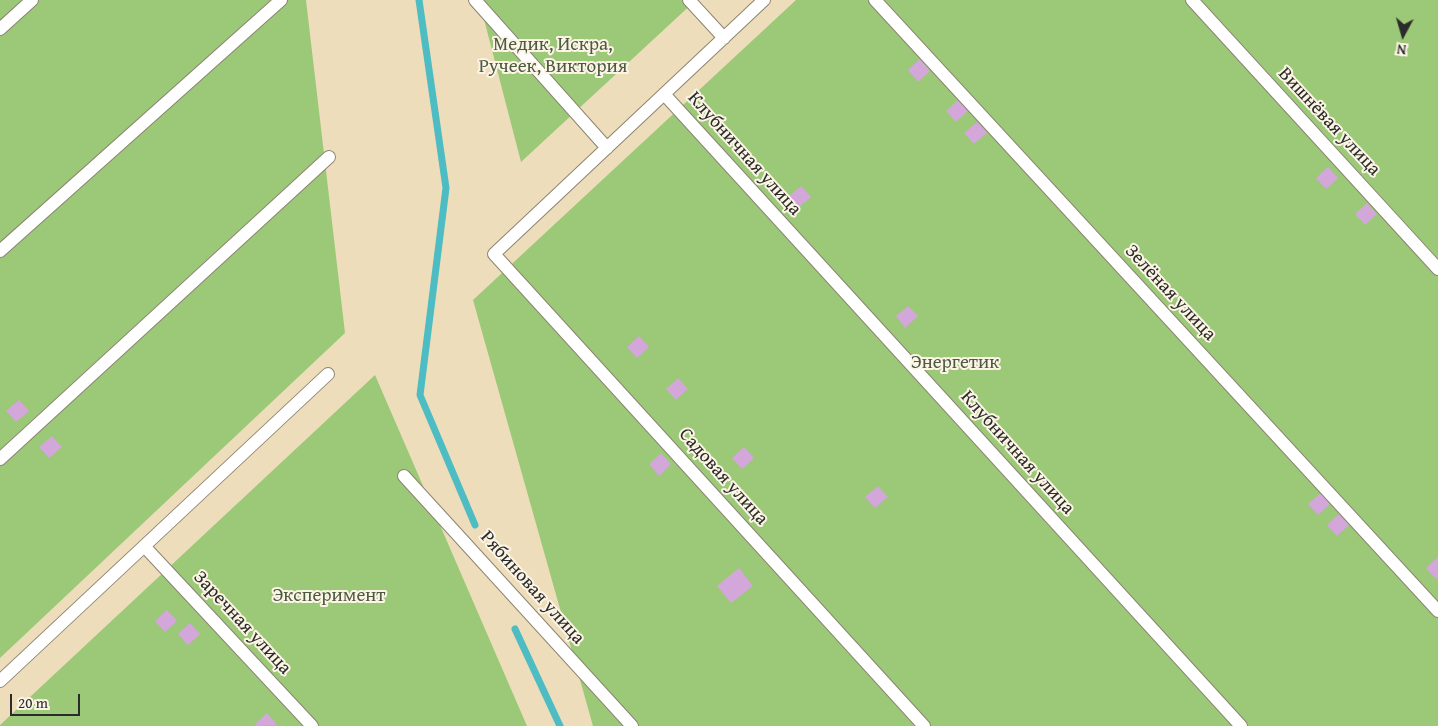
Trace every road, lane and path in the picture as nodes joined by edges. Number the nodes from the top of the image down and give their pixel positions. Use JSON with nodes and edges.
{"nodes":[{"id":1,"x":32,"y":0,"type":"edge"},
{"id":2,"x":281,"y":0,"type":"edge"},
{"id":3,"x":475,"y":0,"type":"edge"},
{"id":4,"x":689,"y":0,"type":"edge"},
{"id":5,"x":764,"y":0,"type":"edge"},
{"id":6,"x":875,"y":0,"type":"edge"},
{"id":7,"x":1192,"y":0,"type":"edge"},
{"id":8,"x":0,"y":29,"type":"edge"},
{"id":9,"x":724,"y":38,"type":"junction"},
{"id":10,"x":664,"y":94,"type":"junction"},
{"id":11,"x":607,"y":148,"type":"junction"},
{"id":12,"x":329,"y":157,"type":"dead end"},
{"id":13,"x":0,"y":250,"type":"edge"},
{"id":14,"x":1438,"y":269,"type":"edge"},
{"id":15,"x":328,"y":374,"type":"dead end"},
{"id":16,"x":0,"y":459,"type":"edge"},
{"id":17,"x":404,"y":476,"type":"dead end"},
{"id":18,"x":144,"y":546,"type":"junction"},
{"id":19,"x":1438,"y":611,"type":"edge"},
{"id":20,"x":0,"y":681,"type":"edge"},
{"id":21,"x":312,"y":726,"type":"edge"},
{"id":22,"x":632,"y":726,"type":"edge"},
{"id":23,"x":924,"y":726,"type":"edge"},
{"id":24,"x":1241,"y":726,"type":"edge"}],
"edges":[{"from":1,"to":8,"type":"lane"},
{"from":2,"to":13,"type":"lane"},
{"from":3,"to":11,"type":"lane"},
{"from":4,"to":9,"type":"lane"},
{"from":5,"to":9,"type":"lane"},
{"from":6,"to":19,"type":"lane","name":"Зелёная улица"},
{"from":7,"to":14,"type":"lane","name":"Вишнёвая улица"},
{"from":9,"to":10,"type":"lane"},
{"from":10,"to":11,"type":"lane"},
{"from":10,"to":24,"type":"lane","name":"Клубничная улица"},
{"from":11,"to":23,"type":"lane","name":"Садовая улица"},
{"from":12,"to":16,"type":"lane"},
{"from":15,"to":18,"type":"lane"},
{"from":17,"to":22,"type":"lane","name":"Рябиновая улица"},
{"from":18,"to":20,"type":"lane"},
{"from":18,"to":21,"type":"lane","name":"Заречная улица"}]}
